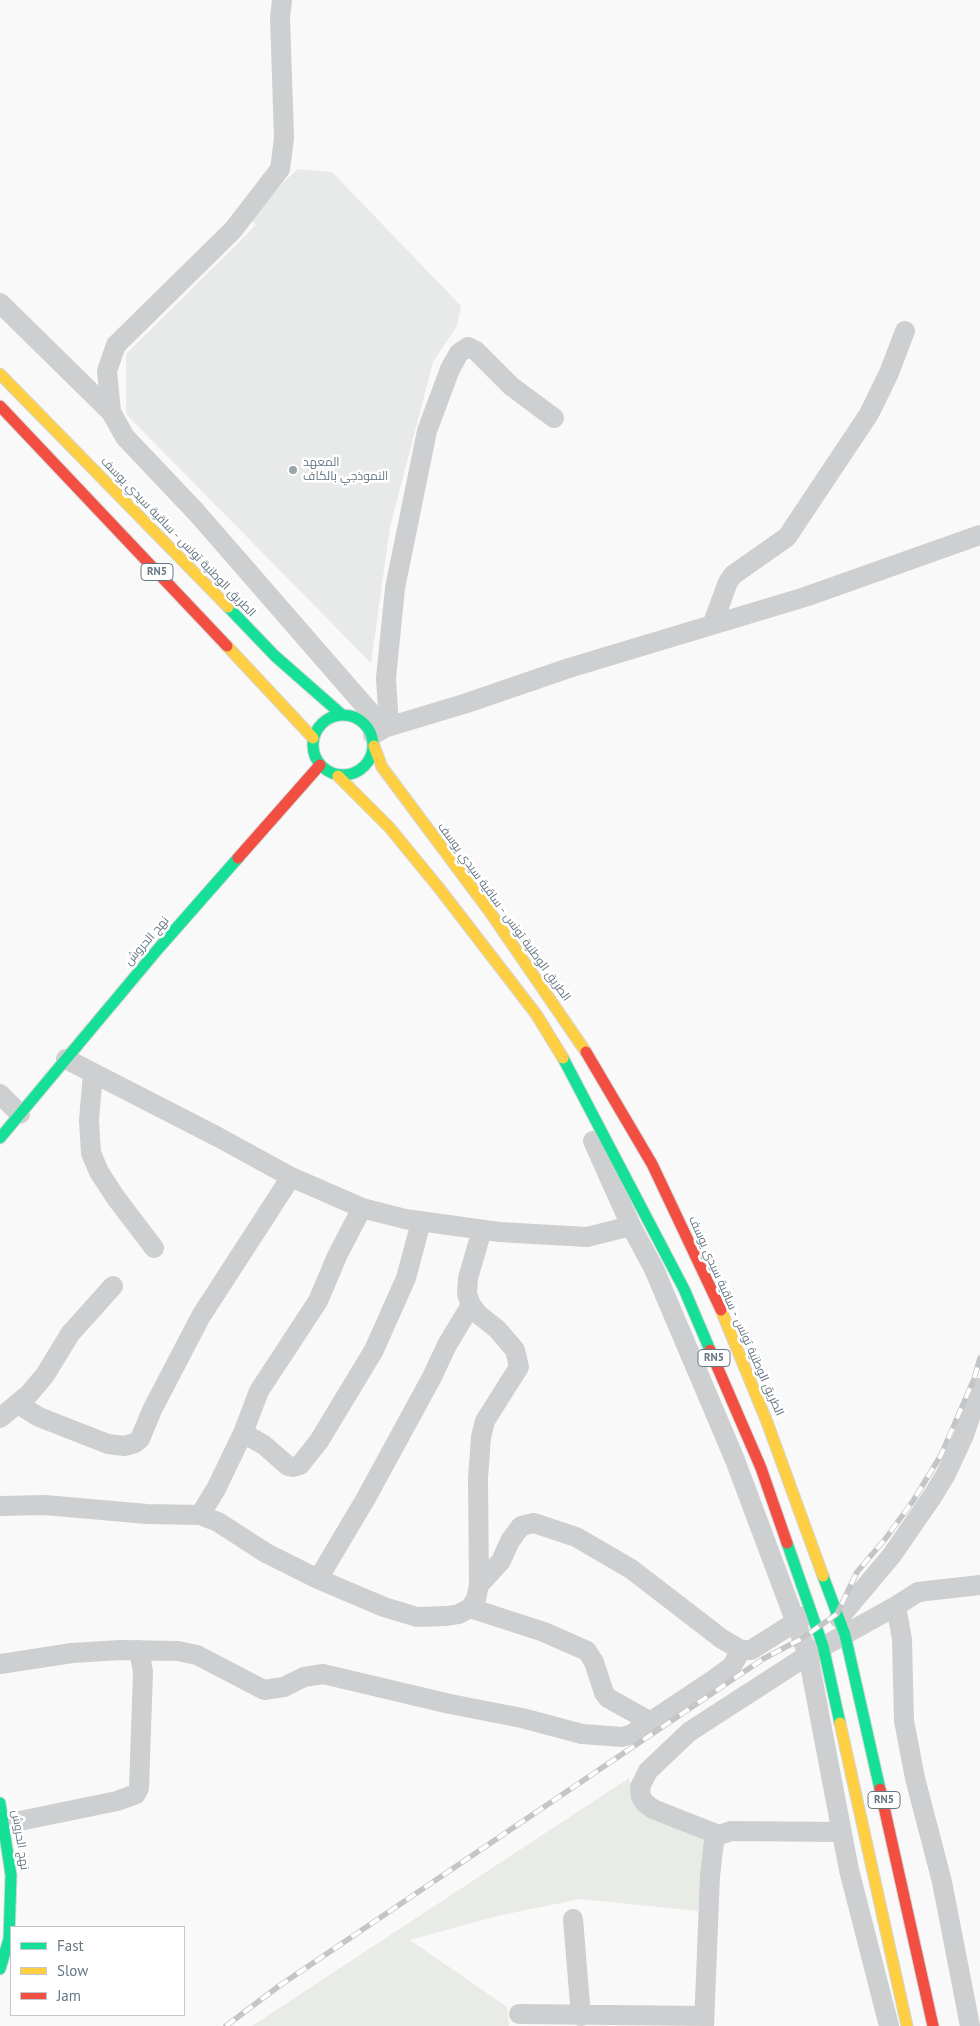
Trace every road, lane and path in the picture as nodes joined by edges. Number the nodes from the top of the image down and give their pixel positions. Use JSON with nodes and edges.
{"nodes":[{"id":1,"x":282,"y":0,"type":"edge"},
{"id":2,"x":0,"y":302,"type":"edge"},
{"id":3,"x":905,"y":332,"type":"dead end"},
{"id":4,"x":0,"y":374,"type":"edge"},
{"id":5,"x":0,"y":406,"type":"edge"},
{"id":6,"x":111,"y":412,"type":"junction"},
{"id":7,"x":554,"y":418,"type":"dead end"},
{"id":8,"x":980,"y":535,"type":"edge"},
{"id":9,"x":713,"y":623,"type":"junction"},
{"id":10,"x":341,"y":714,"type":"junction"},
{"id":11,"x":380,"y":734,"type":"junction"},
{"id":12,"x":314,"y":738,"type":"junction"},
{"id":13,"x":320,"y":765,"type":"junction"},
{"id":14,"x":338,"y":776,"type":"junction"},
{"id":15,"x":66,"y":1059,"type":"junction"},
{"id":16,"x":566,"y":1062,"type":"junction"},
{"id":17,"x":93,"y":1073,"type":"junction"},
{"id":18,"x":0,"y":1094,"type":"edge"},
{"id":19,"x":20,"y":1114,"type":"junction"},
{"id":20,"x":0,"y":1138,"type":"edge"},
{"id":21,"x":291,"y":1177,"type":"junction"},
{"id":22,"x":362,"y":1208,"type":"junction"},
{"id":23,"x":421,"y":1222,"type":"junction"},
{"id":24,"x":631,"y":1226,"type":"junction"},
{"id":25,"x":482,"y":1230,"type":"junction"},
{"id":26,"x":154,"y":1248,"type":"dead end"},
{"id":27,"x":112,"y":1286,"type":"dead end"},
{"id":28,"x":471,"y":1305,"type":"junction"},
{"id":29,"x":980,"y":1388,"type":"edge"},
{"id":30,"x":18,"y":1404,"type":"junction"},
{"id":31,"x":0,"y":1418,"type":"edge"},
{"id":32,"x":243,"y":1433,"type":"junction"},
{"id":33,"x":0,"y":1506,"type":"edge"},
{"id":34,"x":200,"y":1515,"type":"junction"},
{"id":35,"x":318,"y":1579,"type":"junction"},
{"id":36,"x":479,"y":1585,"type":"junction"},
{"id":37,"x":980,"y":1585,"type":"edge"},
{"id":38,"x":896,"y":1606,"type":"junction"},
{"id":39,"x":470,"y":1608,"type":"junction"},
{"id":40,"x":812,"y":1612,"type":"junction"},
{"id":41,"x":839,"y":1618,"type":"junction"},
{"id":42,"x":794,"y":1622,"type":"junction"},
{"id":43,"x":139,"y":1650,"type":"junction"},
{"id":44,"x":741,"y":1650,"type":"junction"},
{"id":45,"x":816,"y":1650,"type":"junction"},
{"id":46,"x":0,"y":1664,"type":"edge"},
{"id":47,"x":649,"y":1721,"type":"junction"},
{"id":48,"x":0,"y":1803,"type":"edge"},
{"id":49,"x":4,"y":1824,"type":"junction"},
{"id":50,"x":841,"y":1832,"type":"junction"},
{"id":51,"x":719,"y":1835,"type":"junction"},
{"id":52,"x":574,"y":1919,"type":"dead end"},
{"id":53,"x":0,"y":1969,"type":"edge"},
{"id":54,"x":519,"y":2014,"type":"dead end"},
{"id":55,"x":581,"y":2016,"type":"junction"},
{"id":56,"x":704,"y":2021,"type":"edge"},
{"id":57,"x":889,"y":2026,"type":"edge"},
{"id":58,"x":907,"y":2026,"type":"edge"},
{"id":59,"x":933,"y":2026,"type":"edge"},
{"id":60,"x":970,"y":2026,"type":"edge"}],
"edges":[{"from":1,"to":6,"type":"street"},
{"from":2,"to":6,"type":"street"},
{"from":3,"to":9,"type":"street"},
{"from":4,"to":10,"type":"main road","name":"الطريق الوطنية تونس - ساقية سيدي يوسف","number":"RN5"},
{"from":5,"to":12,"type":"main road","number":"RN5"},
{"from":6,"to":11,"type":"street"},
{"from":7,"to":11,"type":"street"},
{"from":8,"to":9,"type":"street"},
{"from":9,"to":11,"type":"street"},
{"from":10,"to":11,"type":"main road","number":"RN5"},
{"from":10,"to":12,"type":"main road"},
{"from":11,"to":14,"type":"main road"},
{"from":11,"to":41,"type":"main road","name":"الطريق الوطنية تونس - ساقية سيدي يوسف","number":"RN5"},
{"from":12,"to":13,"type":"main road"},
{"from":13,"to":14,"type":"main road","number":"RN5"},
{"from":13,"to":15,"type":"main road","name":"نهج الحروش"},
{"from":14,"to":16,"type":"main road","number":"RN5"},
{"from":15,"to":17,"type":"street"},
{"from":15,"to":19,"type":"main road","name":"نهج الحروش"},
{"from":16,"to":24,"type":"street"},
{"from":16,"to":40,"type":"main road","number":"RN5"},
{"from":17,"to":21,"type":"street"},
{"from":17,"to":26,"type":"street"},
{"from":18,"to":19,"type":"street"},
{"from":19,"to":20,"type":"main road","name":"نهج الحروش"},
{"from":21,"to":22,"type":"street"},
{"from":21,"to":30,"type":"street"},
{"from":22,"to":23,"type":"street"},
{"from":22,"to":32,"type":"street"},
{"from":23,"to":25,"type":"street"},
{"from":23,"to":32,"type":"street"},
{"from":24,"to":25,"type":"street"},
{"from":24,"to":42,"type":"street"},
{"from":25,"to":28,"type":"street"},
{"from":27,"to":30,"type":"street"},
{"from":28,"to":35,"type":"street"},
{"from":28,"to":36,"type":"street"},
{"from":29,"to":41,"type":"street"},
{"from":30,"to":31,"type":"street"},
{"from":32,"to":34,"type":"street"},
{"from":33,"to":34,"type":"street"},
{"from":34,"to":35,"type":"street"},
{"from":35,"to":39,"type":"street"},
{"from":36,"to":39,"type":"street"},
{"from":36,"to":44,"type":"street"},
{"from":37,"to":38,"type":"street"},
{"from":38,"to":41,"type":"street"},
{"from":38,"to":60,"type":"street"},
{"from":39,"to":47,"type":"street"},
{"from":40,"to":41,"type":"street"},
{"from":40,"to":42,"type":"street"},
{"from":40,"to":45,"type":"main road","number":"RN5"},
{"from":41,"to":45,"type":"street"},
{"from":41,"to":59,"type":"main road","name":"الطريق الوطنية تونس - ساقية سيدي يوسف","number":"RN5"},
{"from":42,"to":44,"type":"street"},
{"from":42,"to":45,"type":"street"},
{"from":43,"to":46,"type":"street"},
{"from":43,"to":47,"type":"street"},
{"from":43,"to":49,"type":"street"},
{"from":44,"to":47,"type":"street"},
{"from":45,"to":50,"type":"street"},
{"from":45,"to":51,"type":"street"},
{"from":45,"to":58,"type":"main road","number":"RN5"},
{"from":48,"to":49,"type":"main road","name":"نهج الحروش"},
{"from":49,"to":53,"type":"main road","name":"نهج الحروش"},
{"from":50,"to":51,"type":"street"},
{"from":50,"to":57,"type":"street"},
{"from":51,"to":56,"type":"street"},
{"from":52,"to":55,"type":"street"},
{"from":54,"to":55,"type":"street"},
{"from":55,"to":56,"type":"street"}]}
